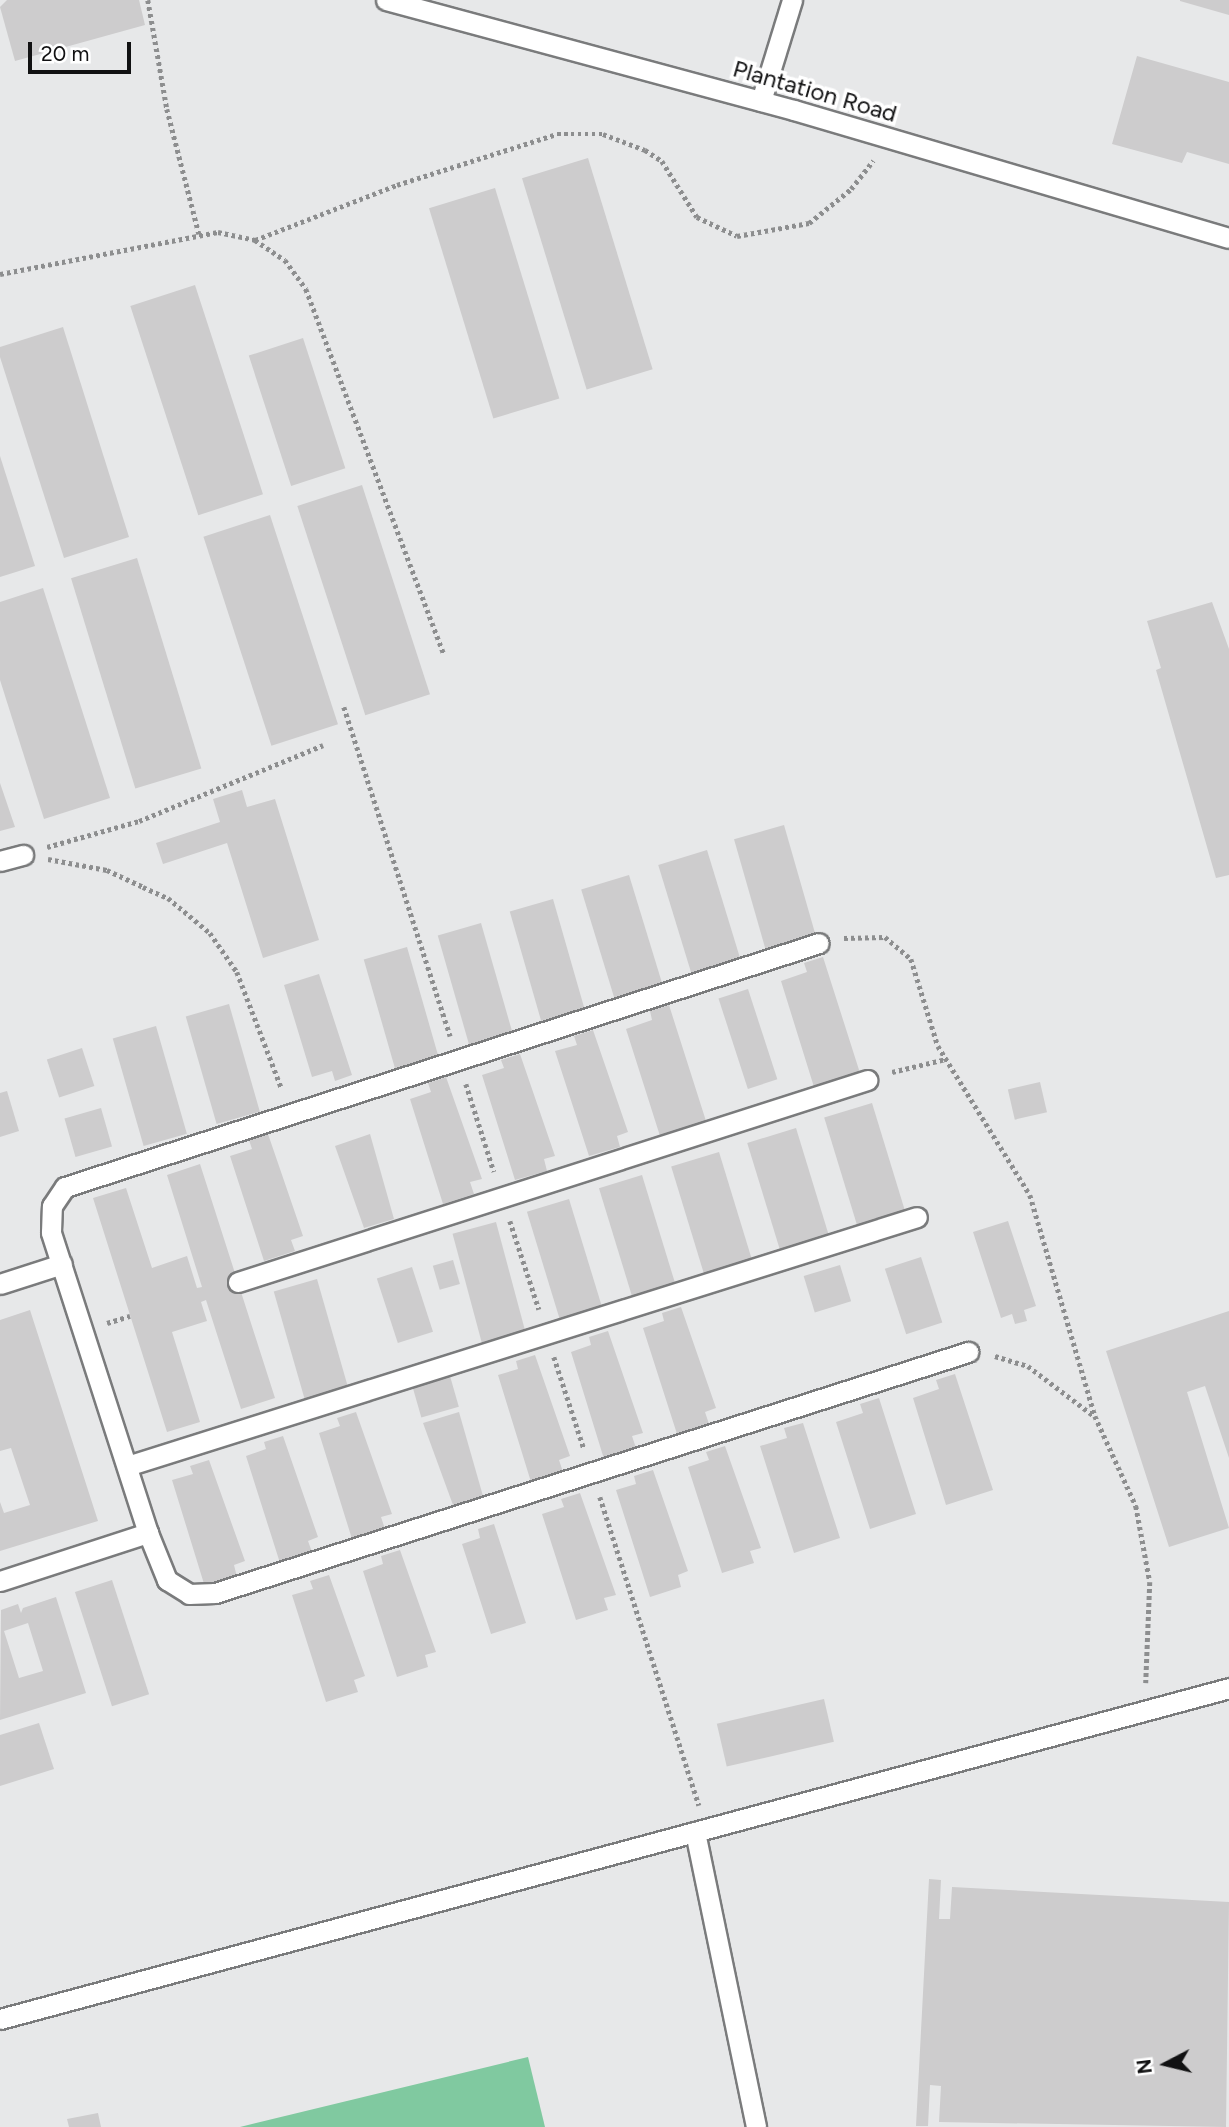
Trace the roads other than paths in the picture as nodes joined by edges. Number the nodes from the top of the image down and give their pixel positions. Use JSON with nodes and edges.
{"nodes":[{"id":1,"x":386,"y":0,"type":"edge"},
{"id":2,"x":792,"y":0,"type":"edge"},
{"id":3,"x":761,"y":101,"type":"junction"},
{"id":4,"x":1229,"y":238,"type":"edge"},
{"id":5,"x":23,"y":855,"type":"road end"},
{"id":6,"x":0,"y":861,"type":"edge"},
{"id":7,"x":819,"y":943,"type":"road end"},
{"id":8,"x":867,"y":1080,"type":"road end"},
{"id":9,"x":917,"y":1217,"type":"dead end"},
{"id":10,"x":62,"y":1264,"type":"junction"},
{"id":11,"x":238,"y":1282,"type":"dead end"},
{"id":12,"x":0,"y":1284,"type":"edge"},
{"id":13,"x":968,"y":1352,"type":"road end"},
{"id":14,"x":127,"y":1466,"type":"junction"},
{"id":15,"x":148,"y":1533,"type":"junction"},
{"id":16,"x":0,"y":1581,"type":"edge"},
{"id":17,"x":1229,"y":1688,"type":"edge"},
{"id":18,"x":701,"y":1830,"type":"junction"},
{"id":19,"x":0,"y":2019,"type":"edge"},
{"id":20,"x":756,"y":2127,"type":"edge"}],
"edges":[{"from":1,"to":3,"type":"lane","name":"Plantation Road"},
{"from":2,"to":3,"type":"lane"},
{"from":3,"to":4,"type":"lane","name":"Plantation Road"},
{"from":5,"to":6,"type":"lane"},
{"from":7,"to":10,"type":"lane"},
{"from":8,"to":11,"type":"lane"},
{"from":9,"to":14,"type":"lane"},
{"from":10,"to":12,"type":"lane"},
{"from":10,"to":14,"type":"lane"},
{"from":13,"to":15,"type":"lane"},
{"from":14,"to":15,"type":"lane"},
{"from":15,"to":16,"type":"lane"},
{"from":17,"to":18,"type":"lane"},
{"from":18,"to":19,"type":"lane"},
{"from":18,"to":20,"type":"lane"}]}
